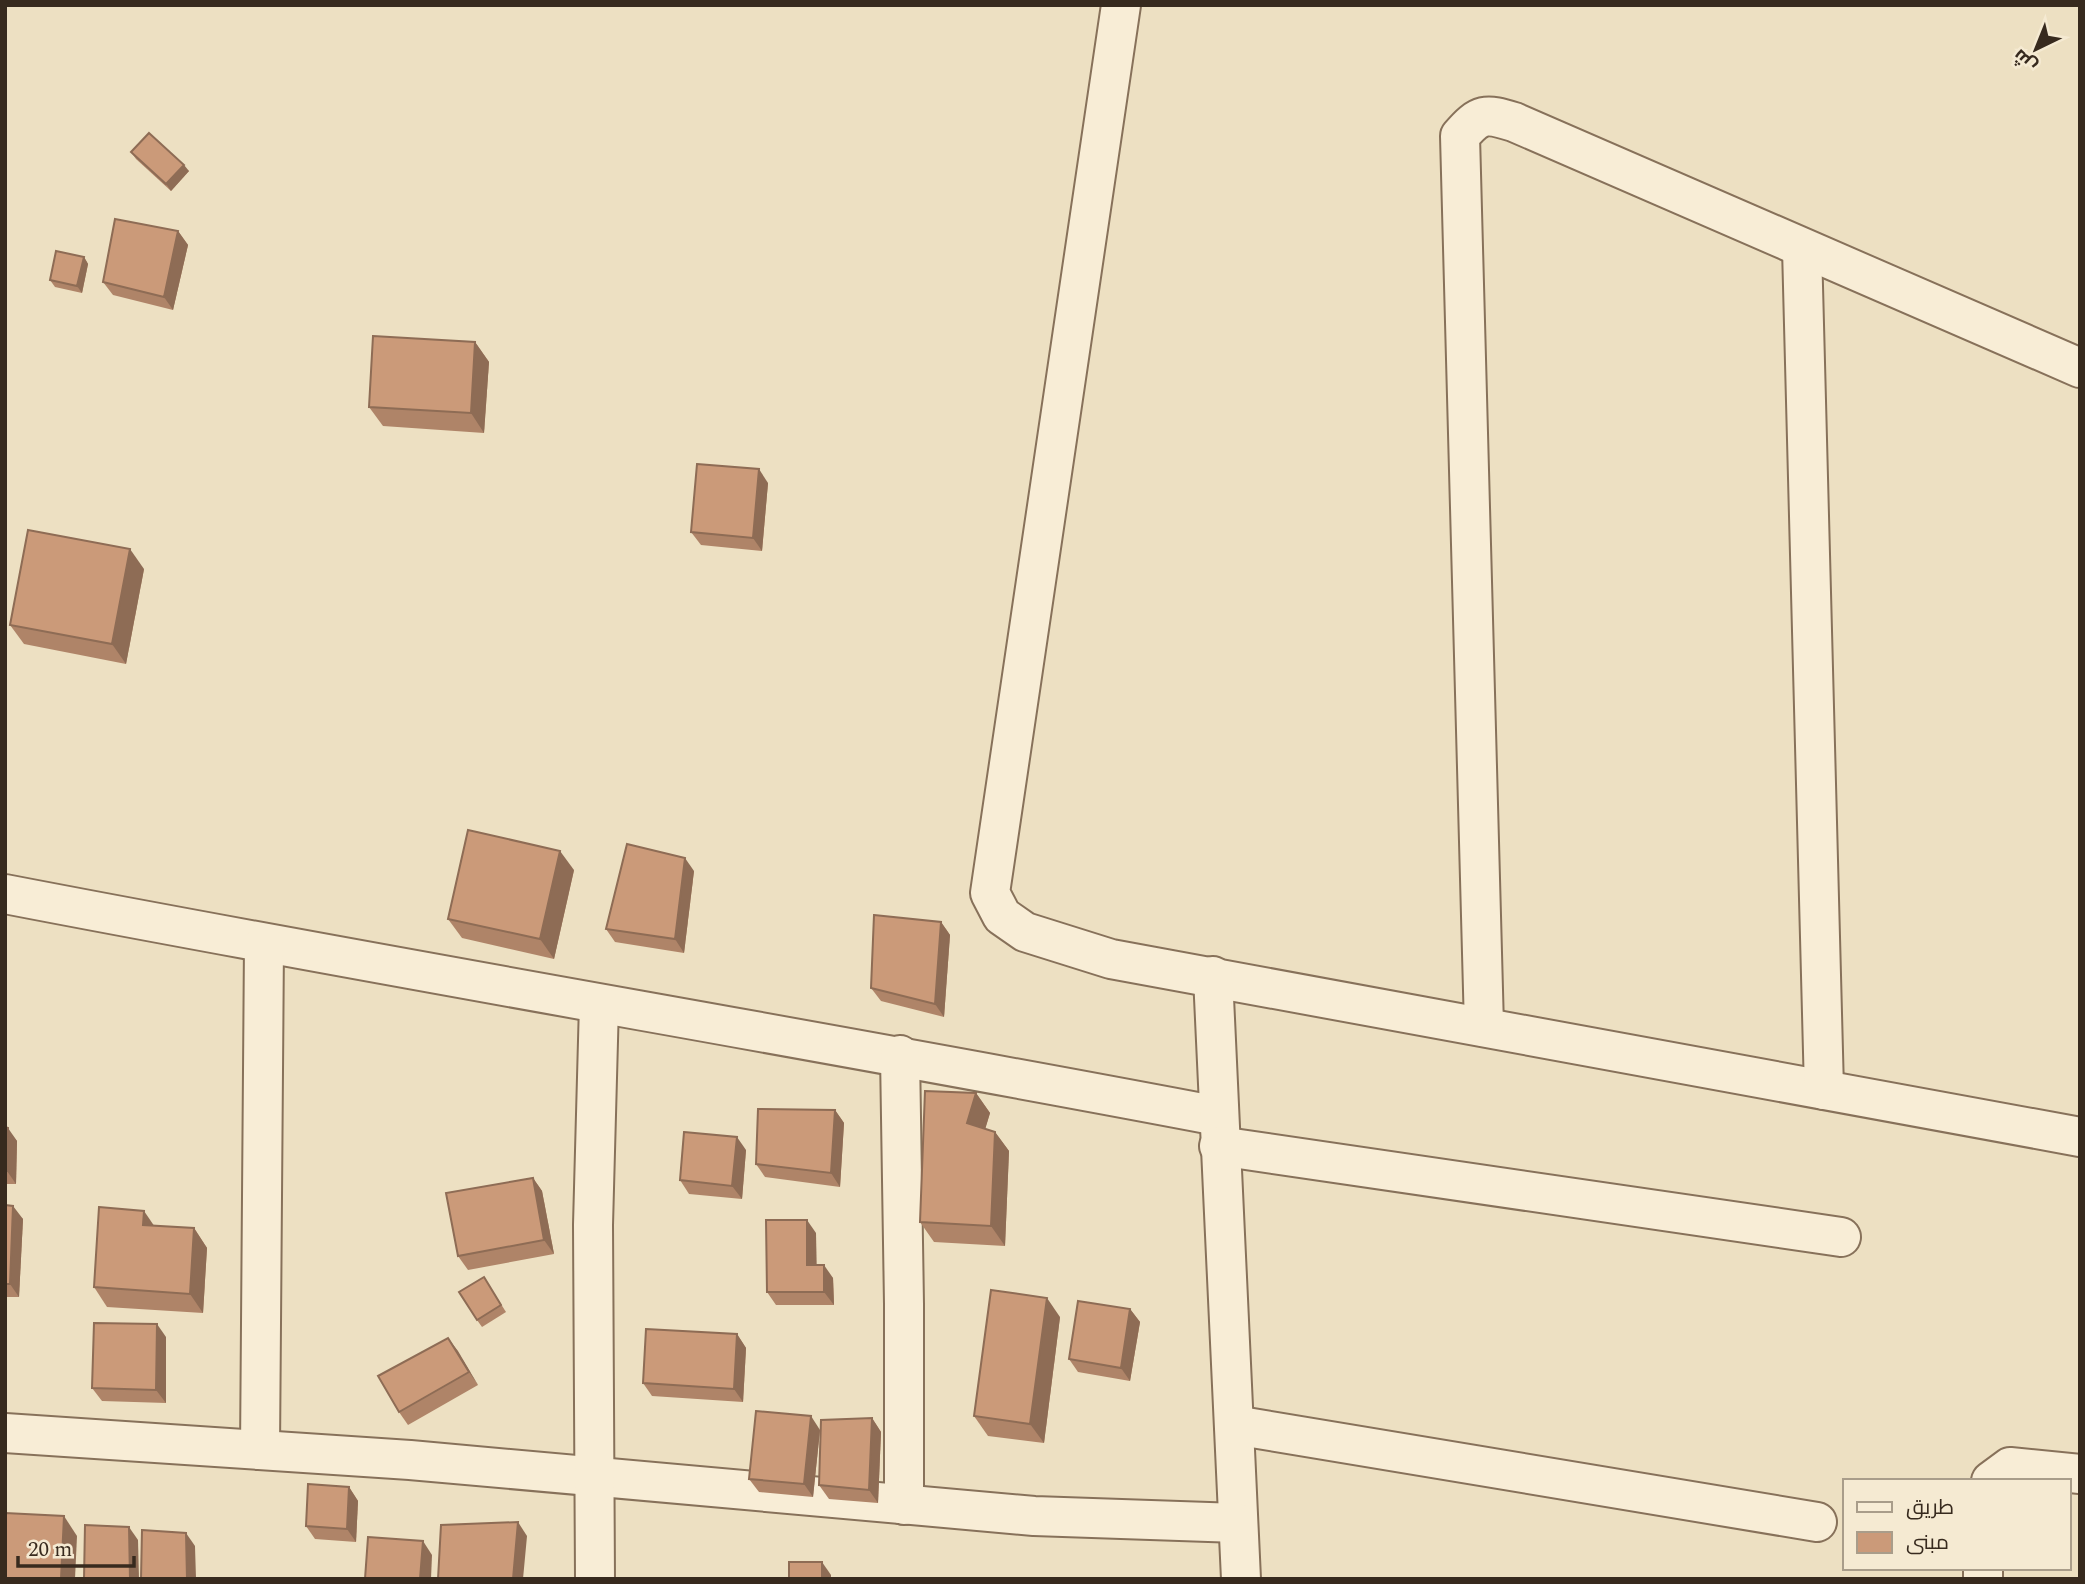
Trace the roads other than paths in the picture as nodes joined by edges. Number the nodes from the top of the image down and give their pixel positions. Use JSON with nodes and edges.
{"nodes":[{"id":1,"x":1121,"y":5,"type":"edge"},
{"id":2,"x":1802,"y":248,"type":"junction"},
{"id":3,"x":2080,"y":368,"type":"edge"},
{"id":4,"x":5,"y":894,"type":"edge"},
{"id":5,"x":264,"y":944,"type":"junction"},
{"id":6,"x":1213,"y":976,"type":"junction"},
{"id":7,"x":599,"y":1004,"type":"junction"},
{"id":8,"x":1483,"y":1027,"type":"junction"},
{"id":9,"x":900,"y":1055,"type":"junction"},
{"id":10,"x":1824,"y":1090,"type":"junction"},
{"id":11,"x":1219,"y":1131,"type":"junction"},
{"id":12,"x":2080,"y":1137,"type":"edge"},
{"id":13,"x":1841,"y":1237,"type":"dead end"},
{"id":14,"x":1234,"y":1425,"type":"junction"},
{"id":15,"x":5,"y":1433,"type":"edge"},
{"id":16,"x":260,"y":1450,"type":"junction"},
{"id":17,"x":2080,"y":1474,"type":"edge"},
{"id":18,"x":595,"y":1477,"type":"junction"},
{"id":19,"x":1994,"y":1479,"type":"edge"},
{"id":20,"x":904,"y":1505,"type":"junction"},
{"id":21,"x":1816,"y":1522,"type":"dead end"},
{"id":22,"x":1238,"y":1523,"type":"junction"},
{"id":23,"x":595,"y":1579,"type":"edge"},
{"id":24,"x":1241,"y":1579,"type":"edge"}],
"edges":[{"from":1,"to":6,"type":"street"},
{"from":2,"to":3,"type":"street"},
{"from":2,"to":8,"type":"street"},
{"from":2,"to":10,"type":"street"},
{"from":4,"to":5,"type":"street"},
{"from":5,"to":7,"type":"street"},
{"from":5,"to":16,"type":"street"},
{"from":6,"to":8,"type":"street"},
{"from":6,"to":11,"type":"street"},
{"from":7,"to":9,"type":"street"},
{"from":7,"to":18,"type":"street"},
{"from":8,"to":10,"type":"street"},
{"from":9,"to":11,"type":"street"},
{"from":9,"to":20,"type":"street"},
{"from":10,"to":12,"type":"street"},
{"from":11,"to":13,"type":"street"},
{"from":11,"to":14,"type":"street"},
{"from":14,"to":21,"type":"street"},
{"from":14,"to":22,"type":"street"},
{"from":15,"to":16,"type":"street"},
{"from":16,"to":18,"type":"street"},
{"from":17,"to":19,"type":"street"},
{"from":18,"to":20,"type":"street"},
{"from":18,"to":23,"type":"street"},
{"from":20,"to":22,"type":"street"},
{"from":22,"to":24,"type":"street"}]}
